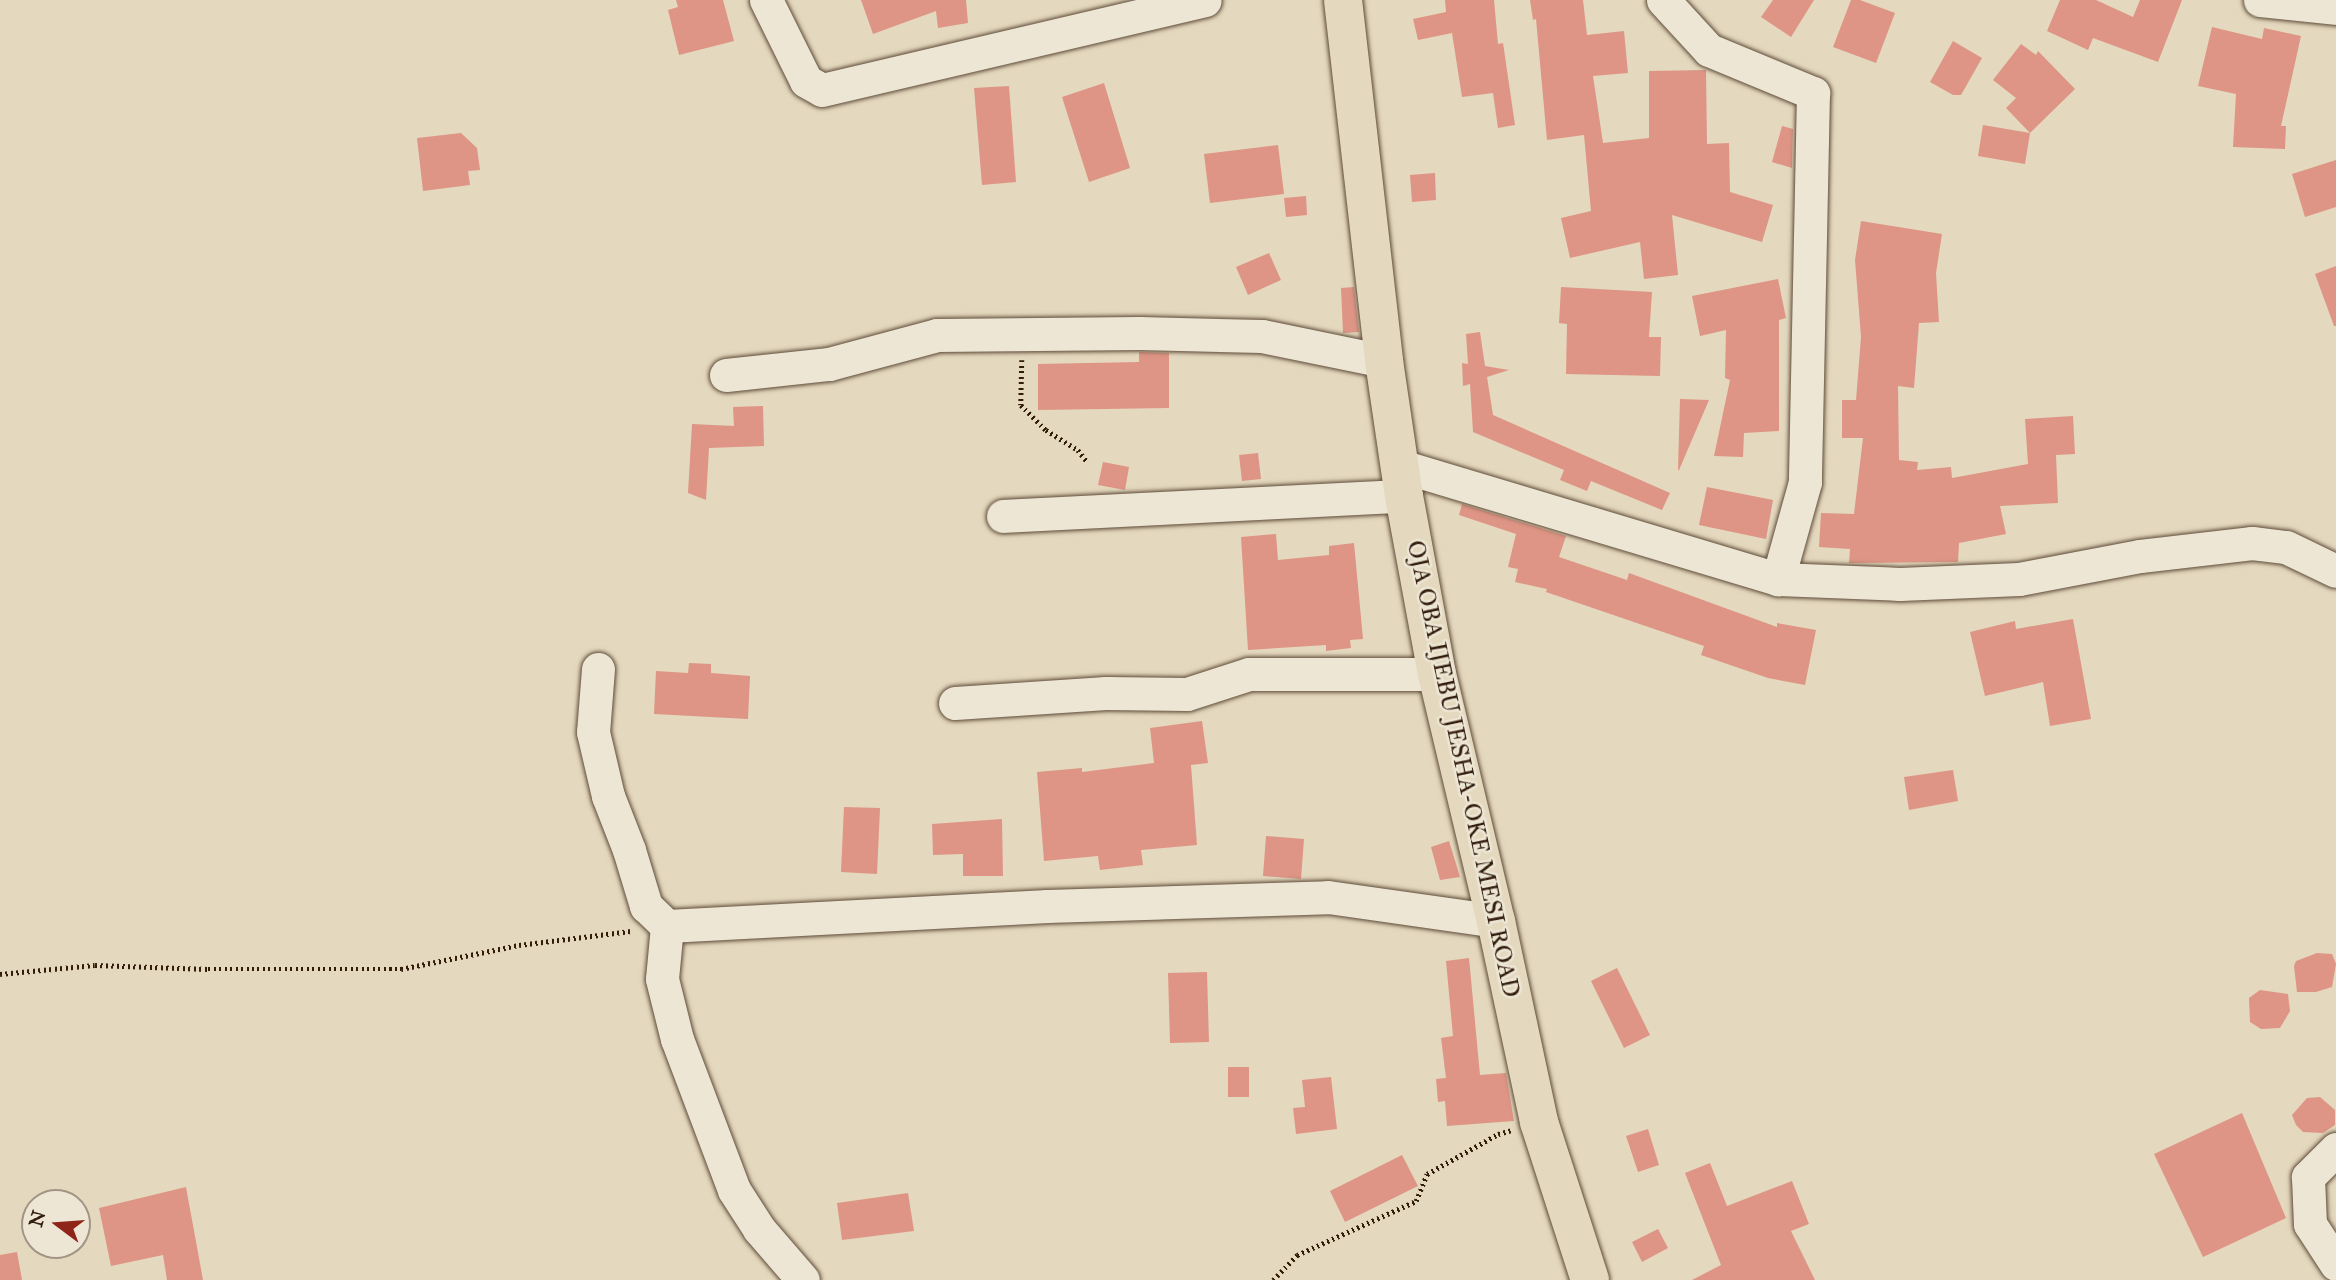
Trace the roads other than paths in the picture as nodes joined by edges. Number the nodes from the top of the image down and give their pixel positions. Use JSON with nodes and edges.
{"nodes":[{"id":1,"x":766,"y":0,"type":"edge"},
{"id":2,"x":1205,"y":0,"type":"edge"},
{"id":3,"x":1343,"y":0,"type":"edge"},
{"id":4,"x":1663,"y":0,"type":"edge"},
{"id":5,"x":2260,"y":0,"type":"edge"},
{"id":6,"x":1156,"y":5,"type":"edge"},
{"id":7,"x":2336,"y":8,"type":"edge"},
{"id":8,"x":1384,"y":360,"type":"junction"},
{"id":9,"x":726,"y":375,"type":"dead end"},
{"id":10,"x":1403,"y":481,"type":"junction"},
{"id":11,"x":1003,"y":516,"type":"dead end"},
{"id":12,"x":2336,"y":571,"type":"edge"},
{"id":13,"x":1778,"y":579,"type":"junction"},
{"id":14,"x":598,"y":669,"type":"dead end"},
{"id":15,"x":1437,"y":674,"type":"junction"},
{"id":16,"x":955,"y":703,"type":"dead end"},
{"id":17,"x":1496,"y":921,"type":"junction"},
{"id":18,"x":667,"y":926,"type":"junction"},
{"id":19,"x":2336,"y":1149,"type":"edge"},
{"id":20,"x":2336,"y":1265,"type":"edge"},
{"id":21,"x":803,"y":1280,"type":"edge"},
{"id":22,"x":1590,"y":1280,"type":"edge"}],
"edges":[{"from":1,"to":6,"type":"street"},
{"from":2,"to":6,"type":"street"},
{"from":3,"to":8,"type":"main road","name":"OJA OBA IJEBU JESHA-OKE MESI ROAD"},
{"from":4,"to":13,"type":"street"},
{"from":5,"to":7,"type":"street"},
{"from":8,"to":9,"type":"street"},
{"from":8,"to":10,"type":"main road","name":"OJA OBA IJEBU JESHA-OKE MESI ROAD"},
{"from":10,"to":11,"type":"street"},
{"from":10,"to":13,"type":"street"},
{"from":10,"to":15,"type":"main road","name":"OJA OBA IJEBU JESHA-OKE MESI ROAD"},
{"from":12,"to":13,"type":"street"},
{"from":14,"to":18,"type":"street"},
{"from":15,"to":16,"type":"street"},
{"from":15,"to":17,"type":"main road","name":"OJA OBA IJEBU JESHA-OKE MESI ROAD"},
{"from":17,"to":18,"type":"street"},
{"from":17,"to":22,"type":"main road","name":"OJA OBA IJEBU JESHA-OKE MESI ROAD"},
{"from":18,"to":21,"type":"street"},
{"from":19,"to":20,"type":"street"}]}
